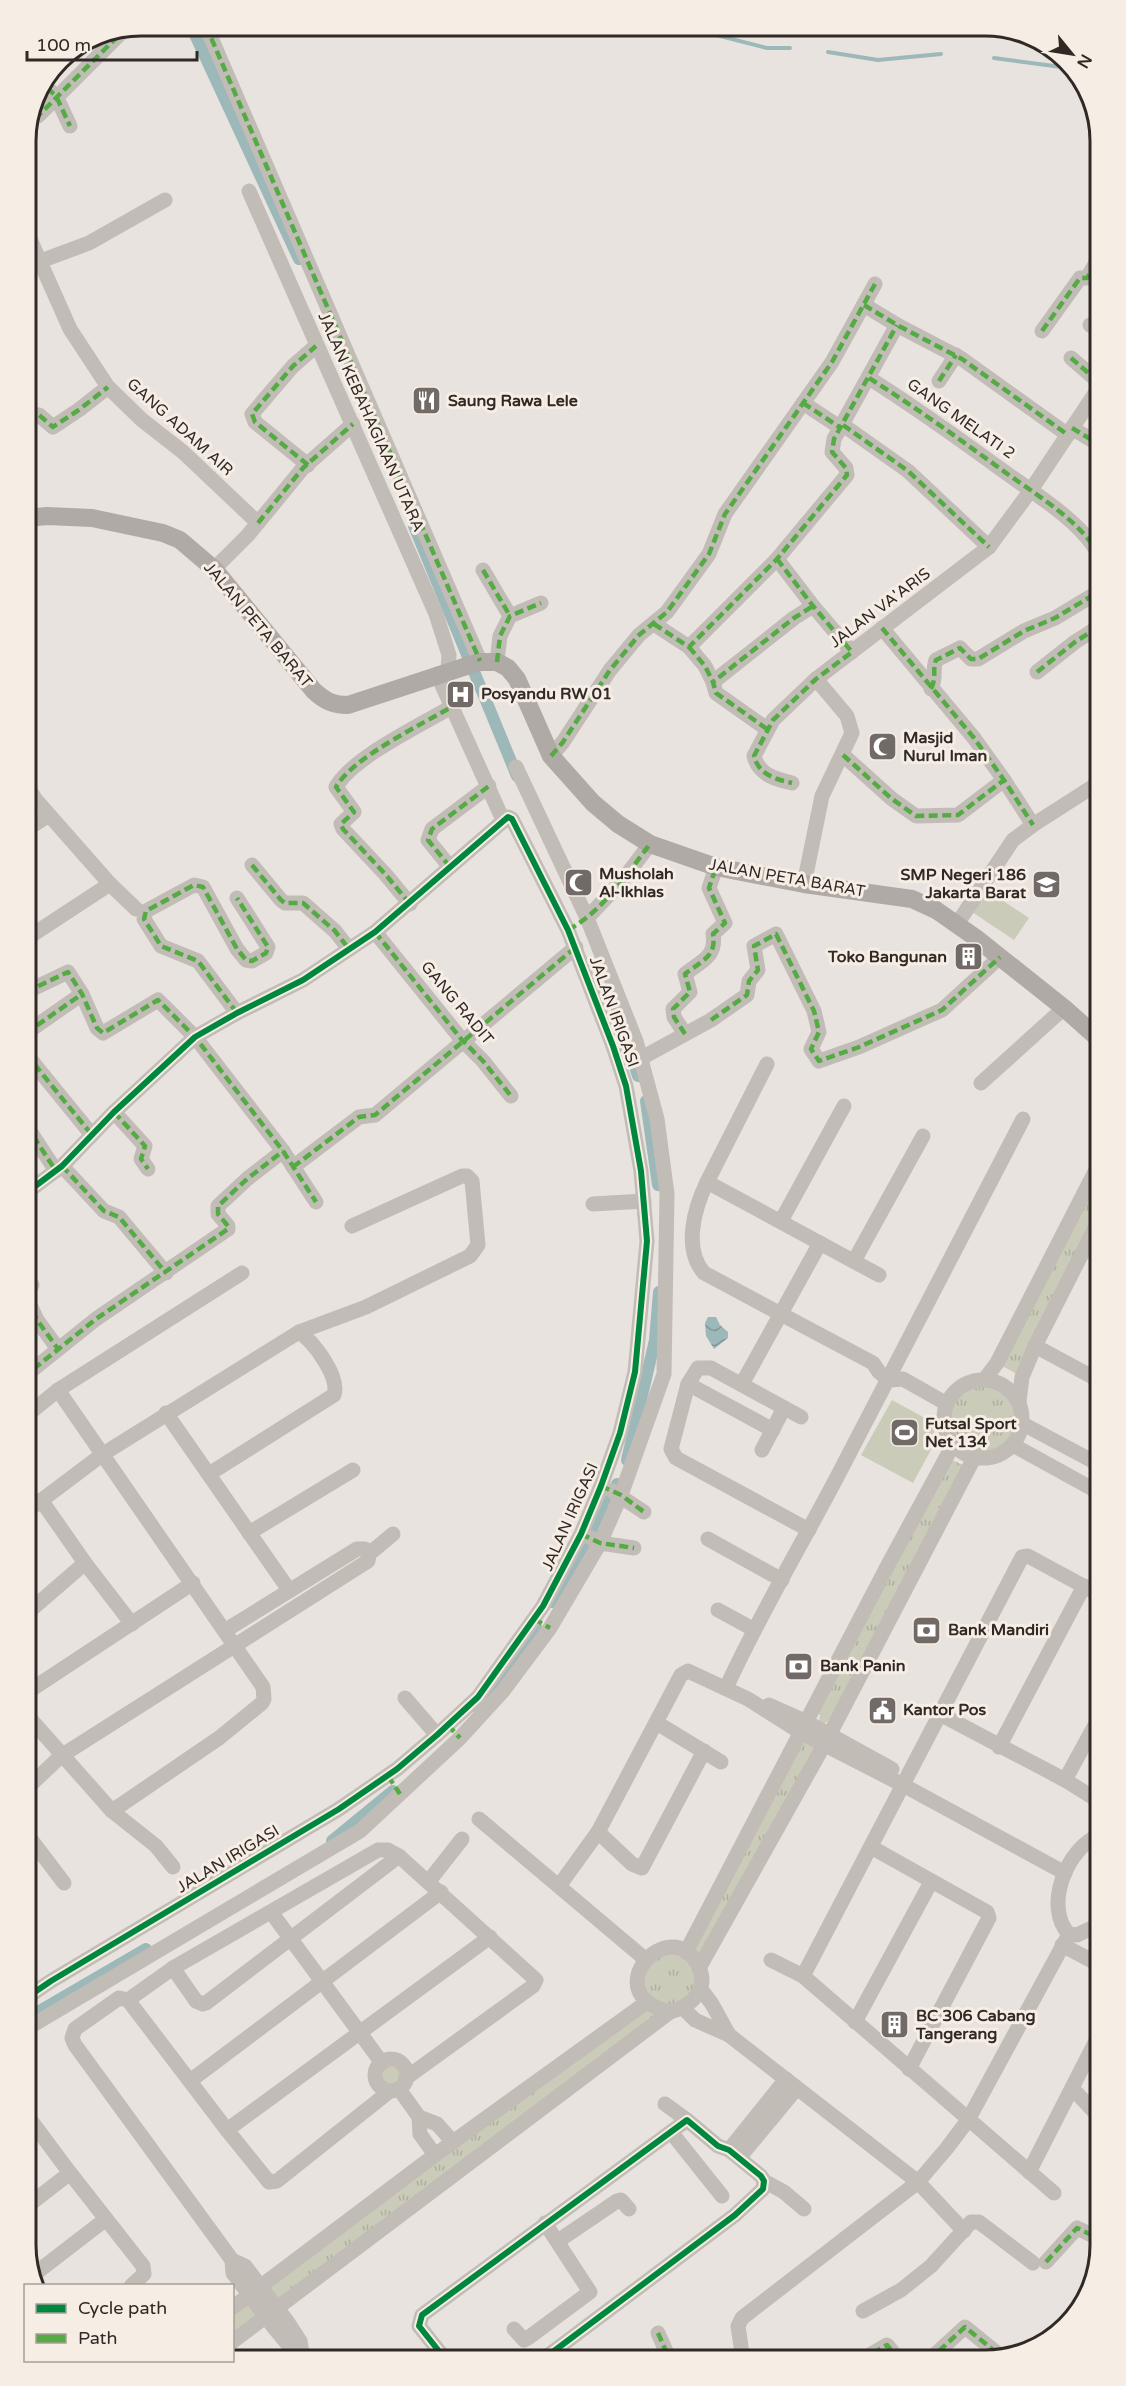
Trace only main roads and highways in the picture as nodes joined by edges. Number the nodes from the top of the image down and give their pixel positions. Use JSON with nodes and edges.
{"nodes":[{"id":1,"x":36,"y":517,"type":"edge"},
{"id":2,"x":1090,"y":1030,"type":"edge"}],
"edges":[{"from":1,"to":2,"type":"main road","name":"JALAN PETA BARAT"}]}
